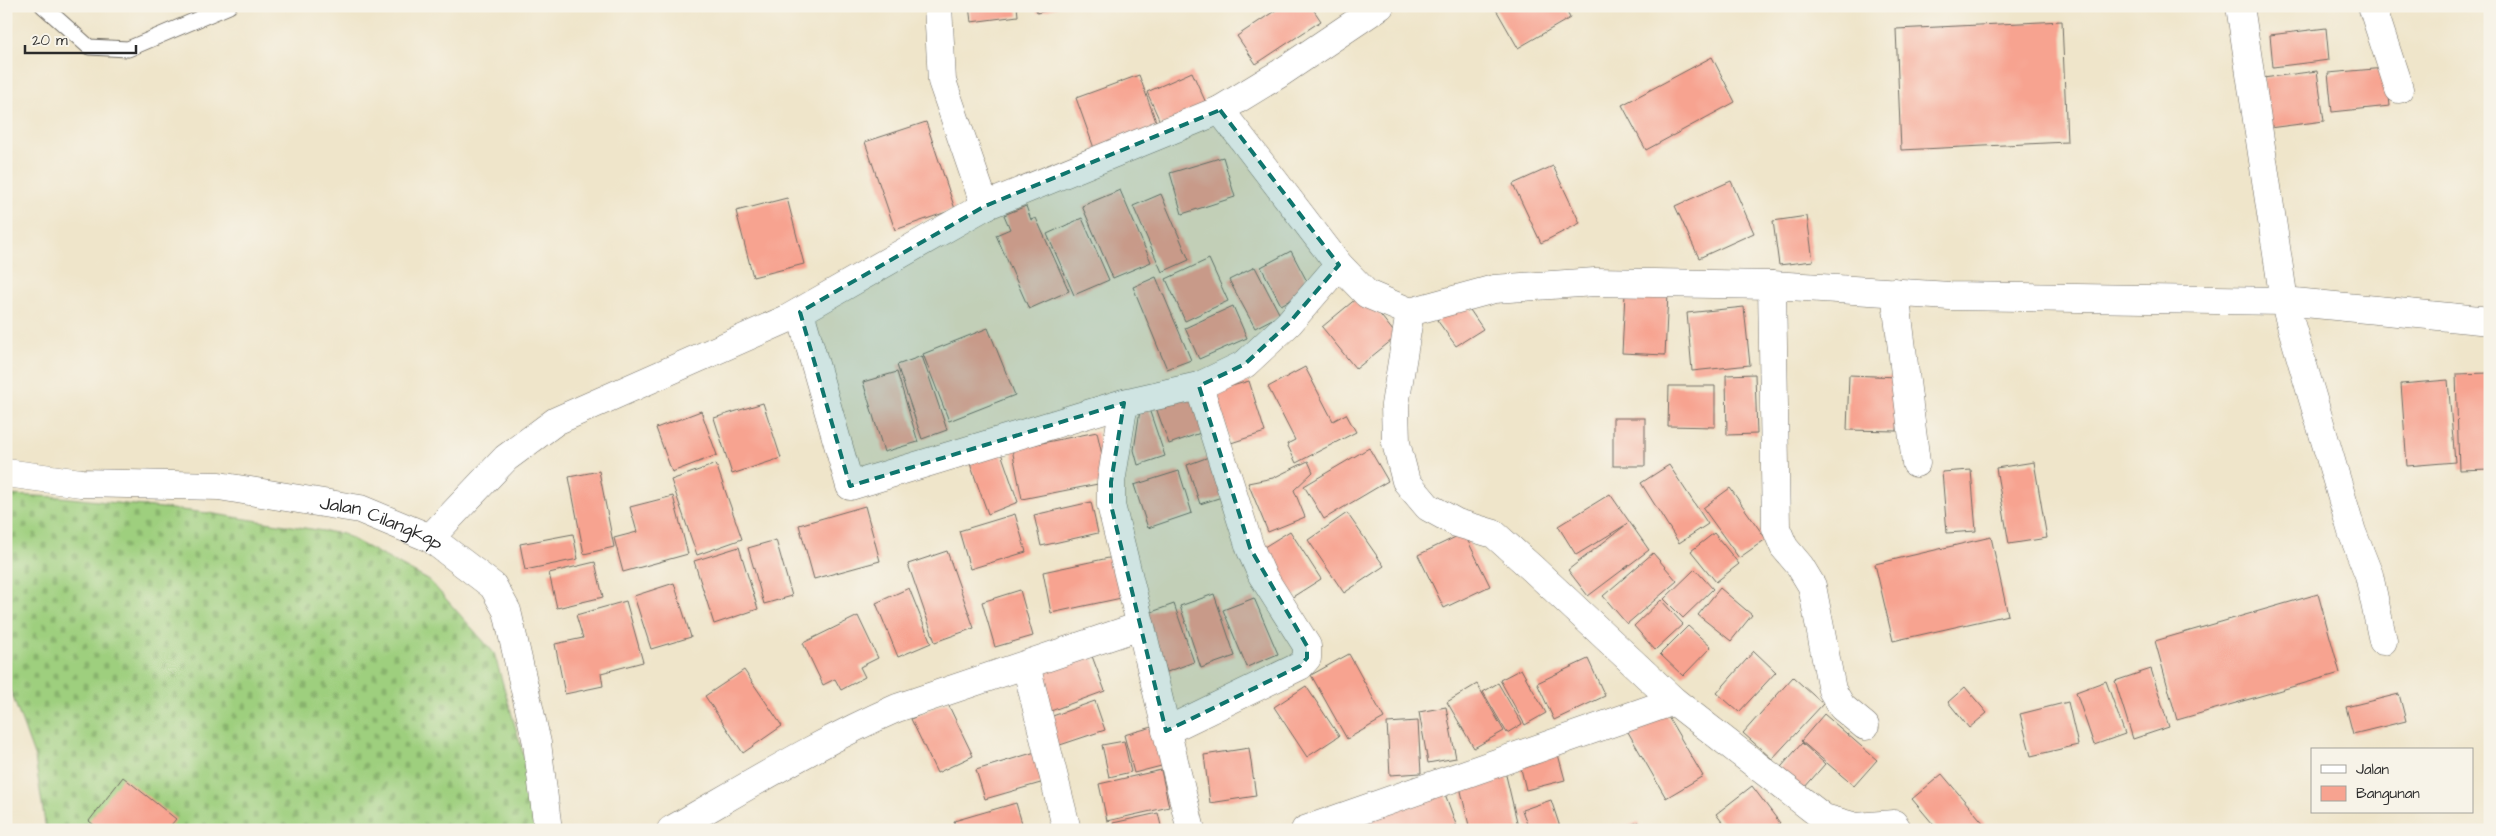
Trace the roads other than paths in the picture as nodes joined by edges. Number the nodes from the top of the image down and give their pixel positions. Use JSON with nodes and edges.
{"nodes":[{"id":1,"x":43,"y":6,"type":"edge"},
{"id":2,"x":229,"y":6,"type":"edge"},
{"id":3,"x":938,"y":6,"type":"edge"},
{"id":4,"x":1380,"y":6,"type":"edge"},
{"id":5,"x":2240,"y":6,"type":"edge"},
{"id":6,"x":2372,"y":6,"type":"edge"},
{"id":7,"x":2400,"y":89,"type":"dead end"},
{"id":8,"x":1220,"y":110,"type":"junction"},
{"id":9,"x":986,"y":206,"type":"junction"},
{"id":10,"x":1339,"y":265,"type":"junction"},
{"id":11,"x":1772,"y":285,"type":"junction"},
{"id":12,"x":1895,"y":292,"type":"junction"},
{"id":13,"x":2284,"y":301,"type":"junction"},
{"id":14,"x":800,"y":312,"type":"junction"},
{"id":15,"x":1410,"y":312,"type":"junction"},
{"id":16,"x":2490,"y":321,"type":"edge"},
{"id":17,"x":1199,"y":386,"type":"junction"},
{"id":18,"x":1124,"y":403,"type":"junction"},
{"id":19,"x":1916,"y":464,"type":"dead end"},
{"id":20,"x":6,"y":472,"type":"edge"},
{"id":21,"x":430,"y":538,"type":"junction"},
{"id":22,"x":1140,"y":626,"type":"junction"},
{"id":23,"x":2383,"y":641,"type":"dead end"},
{"id":24,"x":1026,"y":665,"type":"junction"},
{"id":25,"x":1674,"y":701,"type":"junction"},
{"id":26,"x":1865,"y":726,"type":"dead end"},
{"id":27,"x":1166,"y":731,"type":"junction"},
{"id":28,"x":548,"y":830,"type":"edge"},
{"id":29,"x":671,"y":830,"type":"edge"},
{"id":30,"x":1067,"y":830,"type":"edge"},
{"id":31,"x":1191,"y":830,"type":"edge"},
{"id":32,"x":1304,"y":830,"type":"edge"},
{"id":33,"x":1898,"y":830,"type":"edge"}],
"edges":[{"from":1,"to":2,"type":"lane"},
{"from":3,"to":9,"type":"street"},
{"from":4,"to":8,"type":"street"},
{"from":5,"to":13,"type":"street"},
{"from":6,"to":7,"type":"street"},
{"from":8,"to":9,"type":"street"},
{"from":8,"to":10,"type":"street"},
{"from":9,"to":14,"type":"street"},
{"from":10,"to":15,"type":"street"},
{"from":10,"to":17,"type":"street"},
{"from":11,"to":12,"type":"street"},
{"from":11,"to":15,"type":"street"},
{"from":11,"to":26,"type":"street"},
{"from":12,"to":13,"type":"street"},
{"from":12,"to":19,"type":"street"},
{"from":13,"to":16,"type":"street"},
{"from":13,"to":23,"type":"street"},
{"from":14,"to":18,"type":"street"},
{"from":14,"to":21,"type":"street"},
{"from":15,"to":25,"type":"street"},
{"from":17,"to":18,"type":"street"},
{"from":17,"to":27,"type":"street"},
{"from":18,"to":22,"type":"street"},
{"from":20,"to":21,"type":"street","name":"Jalan Cilangkap"},
{"from":21,"to":28,"type":"street","name":"Jalan Cilangkap"},
{"from":22,"to":24,"type":"street"},
{"from":22,"to":27,"type":"street"},
{"from":24,"to":29,"type":"street"},
{"from":24,"to":30,"type":"street"},
{"from":25,"to":32,"type":"street"},
{"from":25,"to":33,"type":"street"},
{"from":27,"to":31,"type":"street"}]}
